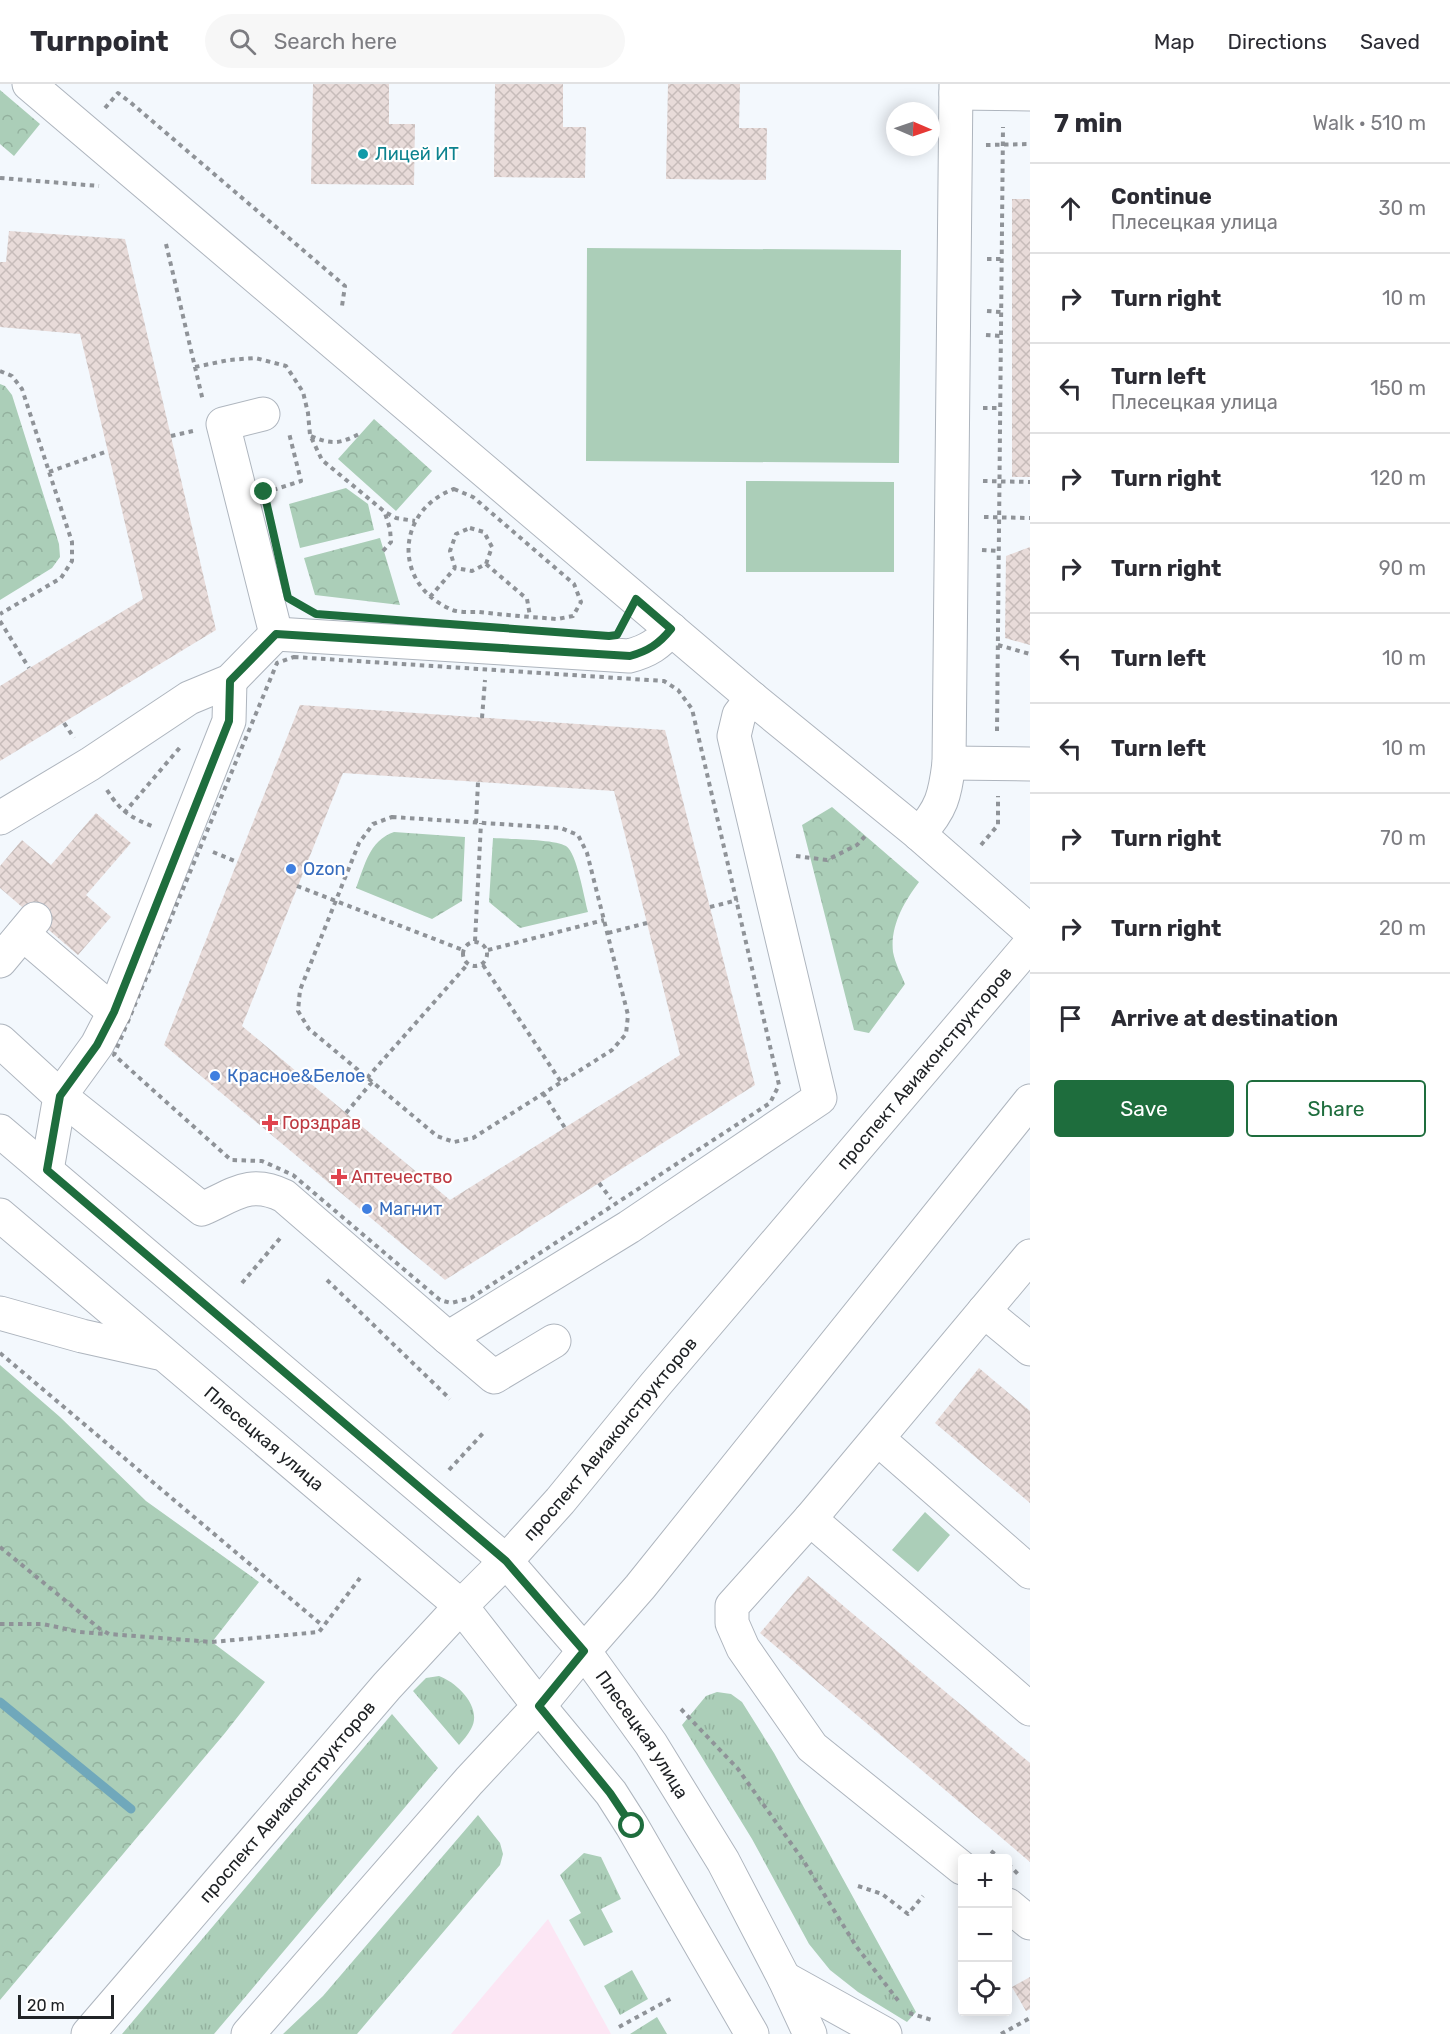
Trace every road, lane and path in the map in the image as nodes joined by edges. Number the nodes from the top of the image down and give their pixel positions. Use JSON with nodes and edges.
{"nodes":[{"id":1,"x":29,"y":84,"type":"edge"},
{"id":2,"x":956,"y":89,"type":"edge"},
{"id":3,"x":1016,"y":94,"type":"edge"},
{"id":4,"x":98,"y":115,"type":"dead end"},
{"id":5,"x":1030,"y":144,"type":"edge"},
{"id":6,"x":981,"y":145,"type":"dead end"},
{"id":7,"x":1003,"y":145,"type":"junction"},
{"id":8,"x":0,"y":178,"type":"edge"},
{"id":9,"x":107,"y":187,"type":"dead end"},
{"id":10,"x":166,"y":240,"type":"dead end"},
{"id":11,"x":341,"y":308,"type":"dead end"},
{"id":12,"x":195,"y":367,"type":"junction"},
{"id":13,"x":0,"y":371,"type":"edge"},
{"id":14,"x":204,"y":407,"type":"dead end"},
{"id":15,"x":275,"y":420,"type":"joint"},
{"id":16,"x":361,"y":433,"type":"dead end"},
{"id":17,"x":310,"y":435,"type":"junction"},
{"id":18,"x":108,"y":451,"type":"dead end"},
{"id":19,"x":49,"y":472,"type":"junction"},
{"id":20,"x":979,"y":481,"type":"dead end"},
{"id":21,"x":999,"y":481,"type":"junction"},
{"id":22,"x":1030,"y":482,"type":"edge"},
{"id":23,"x":264,"y":492,"type":"dead end"},
{"id":24,"x":385,"y":512,"type":"junction"},
{"id":25,"x":979,"y":516,"type":"dead end"},
{"id":26,"x":999,"y":517,"type":"junction"},
{"id":27,"x":1030,"y":518,"type":"edge"},
{"id":28,"x":415,"y":521,"type":"junction"},
{"id":29,"x":383,"y":551,"type":"dead end"},
{"id":30,"x":486,"y":564,"type":"junction"},
{"id":31,"x":455,"y":568,"type":"junction"},
{"id":32,"x":430,"y":597,"type":"junction"},
{"id":33,"x":0,"y":614,"type":"edge"},
{"id":34,"x":530,"y":617,"type":"junction"},
{"id":35,"x":0,"y":621,"type":"edge"},
{"id":36,"x":671,"y":629,"type":"junction"},
{"id":37,"x":276,"y":634,"type":"junction"},
{"id":38,"x":998,"y":645,"type":"junction"},
{"id":39,"x":1030,"y":654,"type":"edge"},
{"id":40,"x":29,"y":668,"type":"dead end"},
{"id":41,"x":230,"y":681,"type":"junction"},
{"id":42,"x":664,"y":681,"type":"joint"},
{"id":43,"x":752,"y":698,"type":"junction"},
{"id":44,"x":182,"y":745,"type":"dead end"},
{"id":45,"x":83,"y":746,"type":"junction"},
{"id":46,"x":948,"y":763,"type":"junction"},
{"id":47,"x":997,"y":764,"type":"junction"},
{"id":48,"x":1030,"y":764,"type":"edge"},
{"id":49,"x":478,"y":782,"type":"dead end"},
{"id":50,"x":124,"y":813,"type":"junction"},
{"id":51,"x":0,"y":818,"type":"edge"},
{"id":52,"x":476,"y":823,"type":"junction"},
{"id":53,"x":482,"y":823,"type":"junction"},
{"id":54,"x":871,"y":830,"type":"dead end"},
{"id":55,"x":919,"y":834,"type":"junction"},
{"id":56,"x":182,"y":838,"type":"junction"},
{"id":57,"x":977,"y":849,"type":"dead end"},
{"id":58,"x":764,"y":864,"type":"junction"},
{"id":59,"x":297,"y":886,"type":"dead end"},
{"id":60,"x":335,"y":901,"type":"junction"},
{"id":61,"x":604,"y":920,"type":"junction"},
{"id":62,"x":647,"y":923,"type":"dead end"},
{"id":63,"x":1030,"y":931,"type":"edge"},
{"id":64,"x":608,"y":933,"type":"junction"},
{"id":65,"x":475,"y":941,"type":"junction"},
{"id":66,"x":1030,"y":944,"type":"edge"},
{"id":67,"x":463,"y":950,"type":"junction"},
{"id":68,"x":488,"y":950,"type":"junction"},
{"id":69,"x":0,"y":961,"type":"edge"},
{"id":70,"x":467,"y":964,"type":"junction"},
{"id":71,"x":483,"y":964,"type":"junction"},
{"id":72,"x":114,"y":1012,"type":"junction"},
{"id":73,"x":0,"y":1041,"type":"edge"},
{"id":74,"x":367,"y":1078,"type":"junction"},
{"id":75,"x":372,"y":1082,"type":"junction"},
{"id":76,"x":561,"y":1082,"type":"junction"},
{"id":77,"x":543,"y":1093,"type":"junction"},
{"id":78,"x":60,"y":1096,"type":"junction"},
{"id":79,"x":1029,"y":1103,"type":"edge"},
{"id":80,"x":346,"y":1113,"type":"dead end"},
{"id":81,"x":565,"y":1128,"type":"dead end"},
{"id":82,"x":0,"y":1131,"type":"edge"},
{"id":83,"x":47,"y":1170,"type":"junction"},
{"id":84,"x":0,"y":1215,"type":"edge"},
{"id":85,"x":274,"y":1229,"type":"dead end"},
{"id":86,"x":282,"y":1236,"type":"junction"},
{"id":87,"x":290,"y":1244,"type":"dead end"},
{"id":88,"x":1030,"y":1256,"type":"edge"},
{"id":89,"x":324,"y":1277,"type":"dead end"},
{"id":90,"x":242,"y":1283,"type":"dead end"},
{"id":91,"x":984,"y":1311,"type":"junction"},
{"id":92,"x":0,"y":1313,"type":"edge"},
{"id":93,"x":448,"y":1338,"type":"junction"},
{"id":94,"x":554,"y":1341,"type":"dead end"},
{"id":95,"x":1030,"y":1349,"type":"edge"},
{"id":96,"x":0,"y":1353,"type":"edge"},
{"id":97,"x":164,"y":1354,"type":"junction"},
{"id":98,"x":450,"y":1399,"type":"dead end"},
{"id":99,"x":485,"y":1431,"type":"dead end"},
{"id":100,"x":878,"y":1438,"type":"junction"},
{"id":101,"x":444,"y":1479,"type":"dead end"},
{"id":102,"x":810,"y":1519,"type":"junction"},
{"id":103,"x":0,"y":1547,"type":"edge"},
{"id":104,"x":506,"y":1561,"type":"junction"},
{"id":105,"x":1030,"y":1572,"type":"edge"},
{"id":106,"x":360,"y":1578,"type":"dead end"},
{"id":107,"x":461,"y":1606,"type":"junction"},
{"id":108,"x":0,"y":1624,"type":"edge"},
{"id":109,"x":323,"y":1626,"type":"junction"},
{"id":110,"x":109,"y":1634,"type":"junction"},
{"id":111,"x":584,"y":1651,"type":"junction"},
{"id":112,"x":539,"y":1706,"type":"junction"},
{"id":113,"x":681,"y":1709,"type":"dead end"},
{"id":114,"x":1030,"y":1710,"type":"edge"},
{"id":115,"x":958,"y":1864,"type":"edge"},
{"id":116,"x":858,"y":1886,"type":"dead end"},
{"id":117,"x":923,"y":1896,"type":"dead end"},
{"id":118,"x":1012,"y":1908,"type":"edge"},
{"id":119,"x":1030,"y":1923,"type":"edge"},
{"id":120,"x":784,"y":1978,"type":"junction"},
{"id":121,"x":672,"y":1998,"type":"dead end"},
{"id":122,"x":902,"y":2004,"type":"dead end"},
{"id":123,"x":1030,"y":2018,"type":"edge"},
{"id":124,"x":932,"y":2020,"type":"dead end"},
{"id":125,"x":896,"y":2023,"type":"edge"},
{"id":126,"x":619,"y":2027,"type":"dead end"},
{"id":127,"x":88,"y":2034,"type":"edge"},
{"id":128,"x":248,"y":2034,"type":"edge"},
{"id":129,"x":752,"y":2034,"type":"edge"},
{"id":130,"x":810,"y":2034,"type":"edge"},
{"id":131,"x":1001,"y":2034,"type":"edge"}],
"edges":[{"from":1,"to":36,"type":"street"},
{"from":2,"to":3,"type":"street"},
{"from":2,"to":46,"type":"street"},
{"from":3,"to":7,"type":"path"},
{"from":4,"to":11,"type":"path"},
{"from":5,"to":7,"type":"path"},
{"from":6,"to":7,"type":"path"},
{"from":7,"to":21,"type":"path"},
{"from":8,"to":9,"type":"path"},
{"from":10,"to":12,"type":"path"},
{"from":12,"to":14,"type":"path"},
{"from":12,"to":17,"type":"path"},
{"from":13,"to":19,"type":"path"},
{"from":15,"to":23,"type":"path"},
{"from":15,"to":37,"type":"street"},
{"from":16,"to":17,"type":"path"},
{"from":17,"to":24,"type":"path"},
{"from":18,"to":19,"type":"path"},
{"from":19,"to":33,"type":"path"},
{"from":20,"to":21,"type":"path"},
{"from":21,"to":22,"type":"path"},
{"from":21,"to":26,"type":"path"},
{"from":24,"to":28,"type":"path"},
{"from":24,"to":29,"type":"path"},
{"from":25,"to":26,"type":"path"},
{"from":26,"to":27,"type":"path"},
{"from":26,"to":38,"type":"path"},
{"from":28,"to":32,"type":"path"},
{"from":28,"to":34,"type":"path"},
{"from":30,"to":31,"type":"path"},
{"from":30,"to":31,"type":"path"},
{"from":30,"to":34,"type":"path"},
{"from":31,"to":32,"type":"path"},
{"from":32,"to":34,"type":"path"},
{"from":35,"to":40,"type":"path"},
{"from":36,"to":37,"type":"street"},
{"from":36,"to":43,"type":"street"},
{"from":37,"to":41,"type":"street"},
{"from":38,"to":39,"type":"path"},
{"from":38,"to":47,"type":"path"},
{"from":41,"to":45,"type":"street"},
{"from":41,"to":56,"type":"street"},
{"from":42,"to":42,"type":"path"},
{"from":43,"to":55,"type":"street"},
{"from":43,"to":58,"type":"street"},
{"from":44,"to":50,"type":"path"},
{"from":45,"to":50,"type":"path"},
{"from":45,"to":51,"type":"street"},
{"from":46,"to":47,"type":"street"},
{"from":46,"to":55,"type":"street"},
{"from":47,"to":48,"type":"street"},
{"from":47,"to":57,"type":"path"},
{"from":49,"to":52,"type":"path"},
{"from":50,"to":56,"type":"path"},
{"from":52,"to":53,"type":"path"},
{"from":52,"to":60,"type":"path"},
{"from":53,"to":61,"type":"path"},
{"from":53,"to":65,"type":"path"},
{"from":54,"to":58,"type":"path"},
{"from":55,"to":63,"type":"street"},
{"from":56,"to":72,"type":"street"},
{"from":58,"to":93,"type":"street"},
{"from":59,"to":60,"type":"path"},
{"from":60,"to":67,"type":"path"},
{"from":60,"to":74,"type":"path"},
{"from":61,"to":64,"type":"path"},
{"from":61,"to":68,"type":"path"},
{"from":62,"to":64,"type":"path"},
{"from":64,"to":76,"type":"path"},
{"from":65,"to":67,"type":"path"},
{"from":65,"to":68,"type":"path"},
{"from":66,"to":104,"type":"street","name":"проспект Авиаконструкторов"},
{"from":67,"to":70,"type":"path"},
{"from":68,"to":71,"type":"path"},
{"from":69,"to":72,"type":"street"},
{"from":70,"to":71,"type":"path"},
{"from":70,"to":74,"type":"path"},
{"from":71,"to":76,"type":"path"},
{"from":72,"to":78,"type":"street"},
{"from":73,"to":78,"type":"street"},
{"from":74,"to":75,"type":"path"},
{"from":75,"to":77,"type":"path"},
{"from":75,"to":80,"type":"path"},
{"from":76,"to":77,"type":"path"},
{"from":77,"to":81,"type":"path"},
{"from":78,"to":83,"type":"street"},
{"from":78,"to":93,"type":"street"},
{"from":79,"to":111,"type":"street"},
{"from":82,"to":83,"type":"street","name":"Плесецкая улица"},
{"from":83,"to":104,"type":"street","name":"Плесецкая улица"},
{"from":84,"to":97,"type":"street","name":"Плесецкая улица"},
{"from":85,"to":86,"type":"path"},
{"from":86,"to":87,"type":"path"},
{"from":86,"to":90,"type":"path"},
{"from":88,"to":91,"type":"street"},
{"from":89,"to":98,"type":"path"},
{"from":91,"to":95,"type":"street"},
{"from":91,"to":100,"type":"street"},
{"from":92,"to":97,"type":"street"},
{"from":93,"to":94,"type":"street"},
{"from":96,"to":109,"type":"path"},
{"from":97,"to":107,"type":"street","name":"Плесецкая улица"},
{"from":99,"to":101,"type":"path"},
{"from":100,"to":102,"type":"street"},
{"from":100,"to":105,"type":"street"},
{"from":102,"to":114,"type":"street"},
{"from":102,"to":115,"type":"street"},
{"from":103,"to":110,"type":"path"},
{"from":104,"to":107,"type":"street","name":"проспект Авиаконструкторов"},
{"from":104,"to":111,"type":"street","name":"Плесецкая улица"},
{"from":106,"to":109,"type":"path"},
{"from":107,"to":112,"type":"street","name":"Плесецкая улица"},
{"from":107,"to":127,"type":"street","name":"проспект Авиаконструкторов"},
{"from":108,"to":110,"type":"path"},
{"from":109,"to":110,"type":"path"},
{"from":111,"to":112,"type":"street"},
{"from":111,"to":120,"type":"street","name":"Плесецкая улица"},
{"from":112,"to":128,"type":"street"},
{"from":112,"to":129,"type":"street","name":"Плесецкая улица"},
{"from":113,"to":122,"type":"path"},
{"from":116,"to":117,"type":"path"},
{"from":118,"to":119,"type":"street"},
{"from":120,"to":125,"type":"street"},
{"from":120,"to":130,"type":"street","name":"Плесецкая улица"},
{"from":121,"to":126,"type":"path"},
{"from":123,"to":131,"type":"path"},
{"from":124,"to":125,"type":"path"}]}
